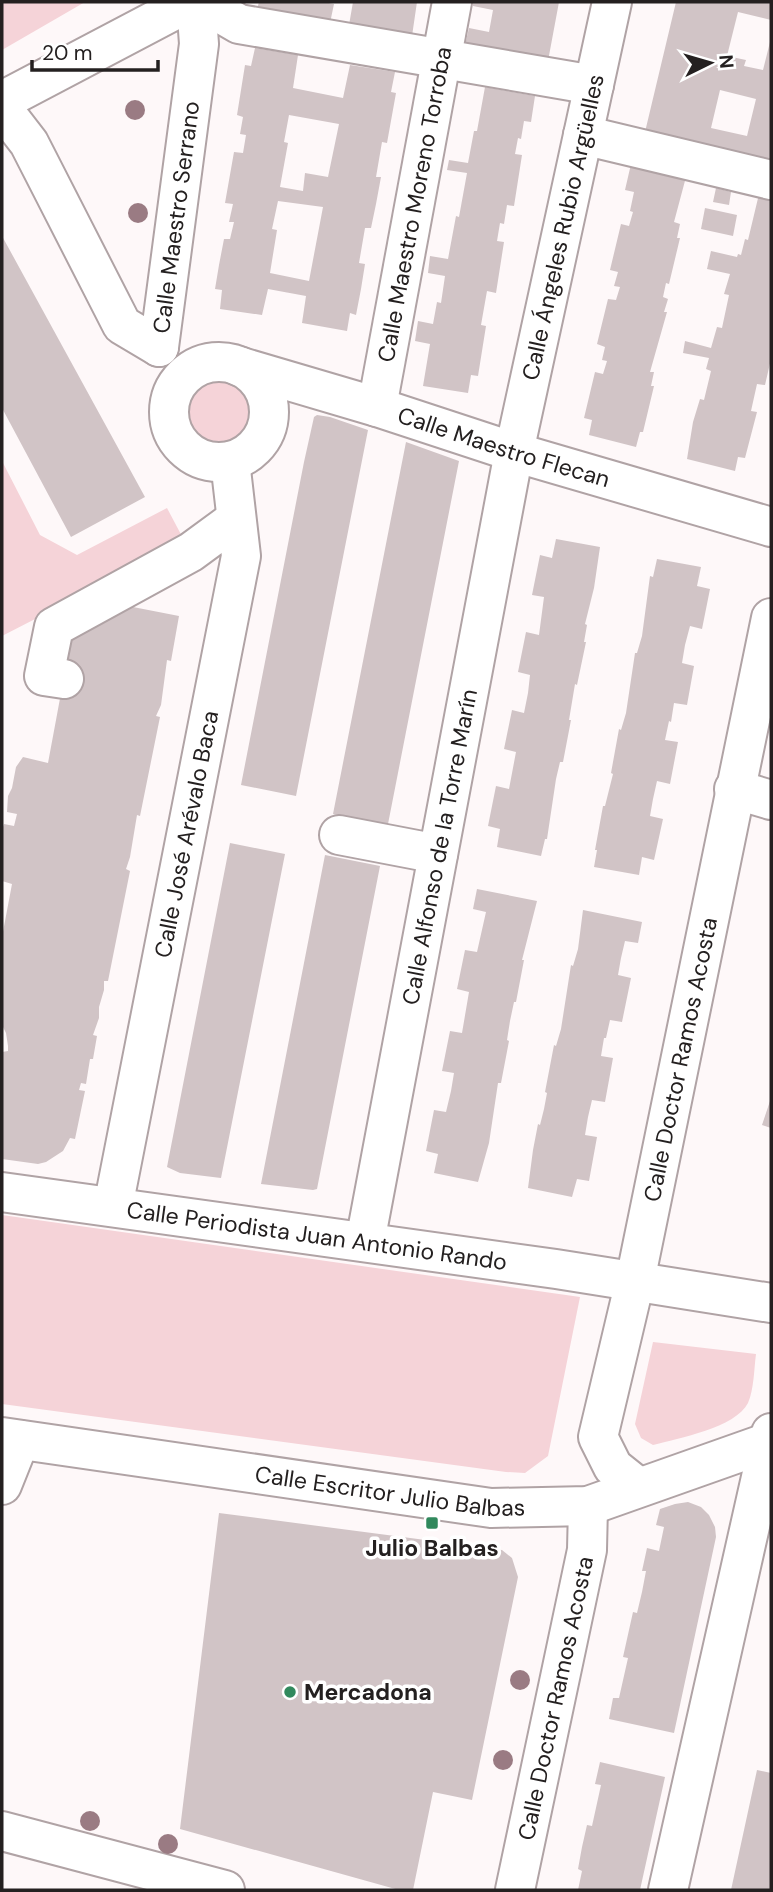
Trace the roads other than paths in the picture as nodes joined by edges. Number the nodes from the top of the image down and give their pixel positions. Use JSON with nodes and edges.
{"nodes":[{"id":1,"x":190,"y":2,"type":"edge"},
{"id":2,"x":199,"y":2,"type":"edge"},
{"id":3,"x":453,"y":2,"type":"edge"},
{"id":4,"x":612,"y":2,"type":"edge"},
{"id":5,"x":442,"y":59,"type":"junction"},
{"id":6,"x":594,"y":85,"type":"junction"},
{"id":7,"x":2,"y":102,"type":"edge"},
{"id":8,"x":2,"y":108,"type":"edge"},
{"id":9,"x":583,"y":135,"type":"junction"},
{"id":10,"x":771,"y":180,"type":"edge"},
{"id":11,"x":159,"y":347,"type":"junction"},
{"id":12,"x":238,"y":366,"type":"junction"},
{"id":13,"x":178,"y":384,"type":"junction"},
{"id":14,"x":377,"y":407,"type":"junction"},
{"id":15,"x":514,"y":452,"type":"junction"},
{"id":16,"x":230,"y":461,"type":"junction"},
{"id":17,"x":236,"y":519,"type":"junction"},
{"id":18,"x":771,"y":527,"type":"edge"},
{"id":19,"x":771,"y":618,"type":"edge"},
{"id":20,"x":64,"y":679,"type":"dead end"},
{"id":21,"x":734,"y":789,"type":"junction"},
{"id":22,"x":771,"y":800,"type":"edge"},
{"id":23,"x":339,"y":835,"type":"dead end"},
{"id":24,"x":438,"y":854,"type":"junction"},
{"id":25,"x":2,"y":1192,"type":"edge"},
{"id":26,"x":113,"y":1207,"type":"junction"},
{"id":27,"x":365,"y":1242,"type":"junction"},
{"id":28,"x":635,"y":1281,"type":"junction"},
{"id":29,"x":771,"y":1303,"type":"edge"},
{"id":30,"x":770,"y":1437,"type":"edge"},
{"id":31,"x":11,"y":1438,"type":"edge"},
{"id":32,"x":2,"y":1485,"type":"edge"},
{"id":33,"x":638,"y":1487,"type":"junction"},
{"id":34,"x":588,"y":1506,"type":"junction"},
{"id":35,"x":2,"y":1831,"type":"edge"},
{"id":36,"x":225,"y":1890,"type":"edge"},
{"id":37,"x":515,"y":1890,"type":"edge"},
{"id":38,"x":668,"y":1890,"type":"edge"}],
"edges":[{"from":1,"to":7,"type":"street"},
{"from":2,"to":5,"type":"street"},
{"from":2,"to":11,"type":"street","name":"Calle Maestro Serrano"},
{"from":3,"to":5,"type":"street","name":"Calle Maestro Moreno Torroba"},
{"from":4,"to":6,"type":"street","name":"Calle Ángeles Rubio Argüelles"},
{"from":5,"to":6,"type":"street"},
{"from":5,"to":14,"type":"street","name":"Calle Maestro Moreno Torroba"},
{"from":6,"to":9,"type":"street","name":"Calle Ángeles Rubio Argüelles"},
{"from":8,"to":11,"type":"street"},
{"from":9,"to":10,"type":"street"},
{"from":9,"to":15,"type":"street","name":"Calle Ángeles Rubio Argüelles"},
{"from":11,"to":13,"type":"street"},
{"from":12,"to":13,"type":"street"},
{"from":12,"to":14,"type":"street","name":"Calle Maestro Flecan"},
{"from":12,"to":16,"type":"street"},
{"from":13,"to":16,"type":"street"},
{"from":14,"to":15,"type":"street","name":"Calle Maestro Flecan"},
{"from":15,"to":18,"type":"street","name":"Calle Maestro Flecan"},
{"from":15,"to":24,"type":"street","name":"Calle Alfonso de la Torre Marín"},
{"from":16,"to":17,"type":"street","name":"Calle José Arévalo Baca"},
{"from":17,"to":20,"type":"street"},
{"from":17,"to":26,"type":"street","name":"Calle José Arévalo Baca"},
{"from":19,"to":21,"type":"street","name":"Calle Doctor Ramos Acosta"},
{"from":21,"to":22,"type":"street"},
{"from":21,"to":28,"type":"street","name":"Calle Doctor Ramos Acosta"},
{"from":23,"to":24,"type":"street"},
{"from":24,"to":27,"type":"street","name":"Calle Alfonso de la Torre Marín"},
{"from":25,"to":26,"type":"street","name":"Calle Periodista Juan Antonio Rando"},
{"from":26,"to":27,"type":"street","name":"Calle Periodista Juan Antonio Rando"},
{"from":27,"to":28,"type":"street","name":"Calle Periodista Juan Antonio Rando"},
{"from":28,"to":29,"type":"street","name":"Calle Periodista Juan Antonio Rando"},
{"from":28,"to":33,"type":"street","name":"Calle Doctor Ramos Acosta"},
{"from":30,"to":33,"type":"street","name":"Calle Escritor Julio Balbas"},
{"from":30,"to":38,"type":"street"},
{"from":31,"to":32,"type":"street"},
{"from":31,"to":34,"type":"street","name":"Calle Escritor Julio Balbas"},
{"from":33,"to":34,"type":"street","name":"Calle Escritor Julio Balbas"},
{"from":34,"to":37,"type":"street","name":"Calle Doctor Ramos Acosta"},
{"from":35,"to":36,"type":"street"}]}
